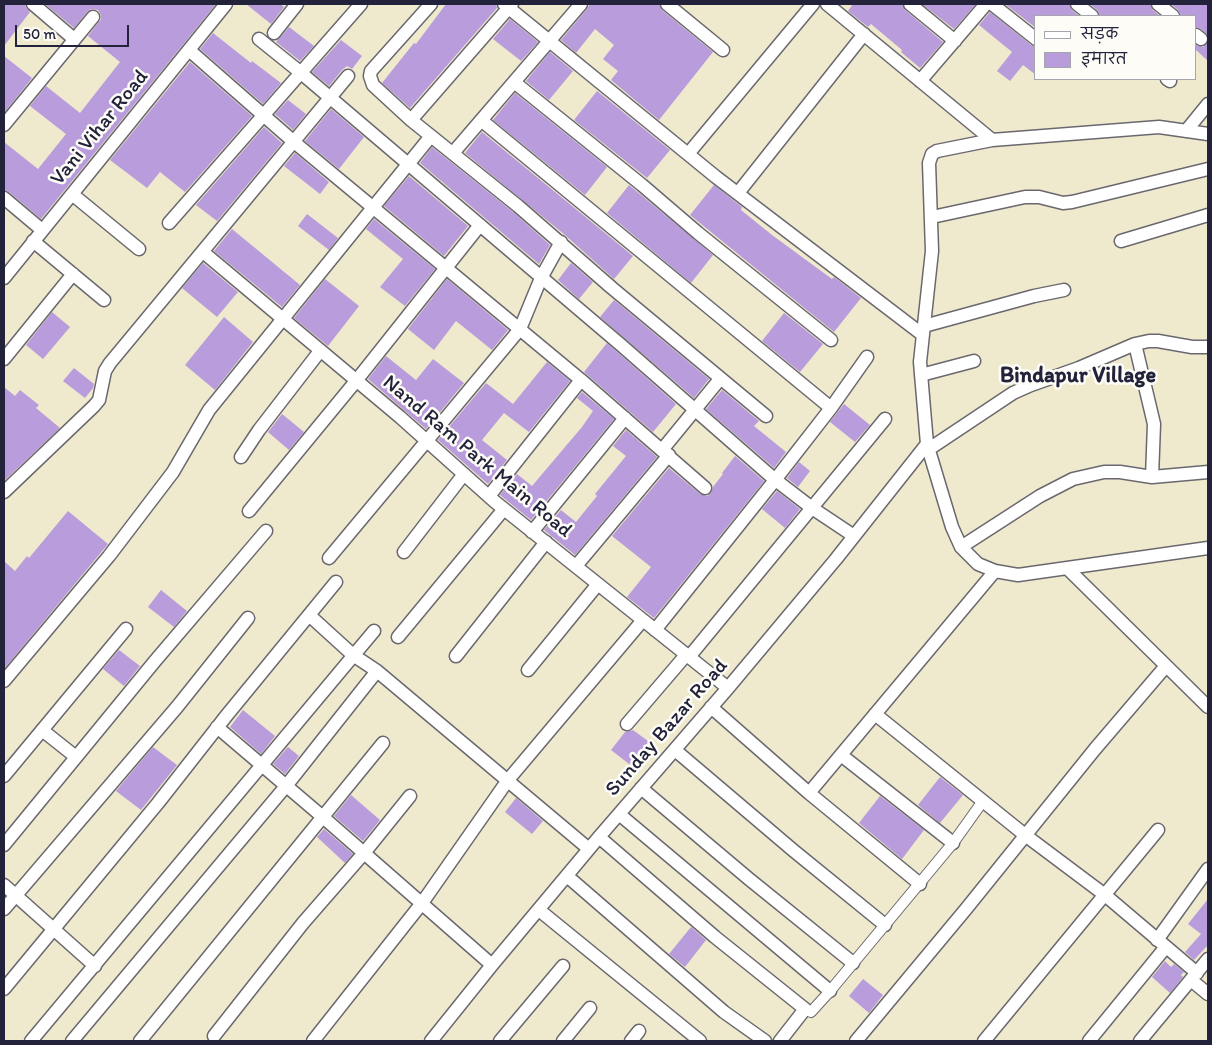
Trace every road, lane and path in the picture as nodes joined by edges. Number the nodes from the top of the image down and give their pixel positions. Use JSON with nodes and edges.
{"nodes":[{"id":1,"x":33,"y":4,"type":"edge"},
{"id":2,"x":226,"y":4,"type":"edge"},
{"id":3,"x":297,"y":4,"type":"edge"},
{"id":4,"x":360,"y":4,"type":"edge"},
{"id":5,"x":432,"y":4,"type":"edge"},
{"id":6,"x":581,"y":4,"type":"edge"},
{"id":7,"x":667,"y":4,"type":"edge"},
{"id":8,"x":813,"y":4,"type":"edge"},
{"id":9,"x":827,"y":4,"type":"edge"},
{"id":10,"x":910,"y":4,"type":"edge"},
{"id":11,"x":986,"y":4,"type":"edge"},
{"id":12,"x":992,"y":4,"type":"edge"},
{"id":13,"x":1077,"y":4,"type":"edge"},
{"id":14,"x":1158,"y":4,"type":"edge"},
{"id":15,"x":508,"y":5,"type":"edge"},
{"id":16,"x":1091,"y":15,"type":"edge"},
{"id":17,"x":1172,"y":15,"type":"edge"},
{"id":18,"x":93,"y":17,"type":"dead end"},
{"id":19,"x":274,"y":33,"type":"dead end"},
{"id":20,"x":864,"y":34,"type":"junction"},
{"id":21,"x":1034,"y":37,"type":"edge"},
{"id":22,"x":74,"y":39,"type":"junction"},
{"id":23,"x":258,"y":39,"type":"dead end"},
{"id":24,"x":550,"y":40,"type":"junction"},
{"id":25,"x":955,"y":41,"type":"junction"},
{"id":26,"x":189,"y":50,"type":"junction"},
{"id":27,"x":723,"y":50,"type":"dead end"},
{"id":28,"x":300,"y":72,"type":"junction"},
{"id":29,"x":348,"y":76,"type":"dead end"},
{"id":30,"x":920,"y":81,"type":"junction"},
{"id":31,"x":514,"y":82,"type":"junction"},
{"id":32,"x":329,"y":99,"type":"junction"},
{"id":33,"x":1208,"y":104,"type":"edge"},
{"id":34,"x":264,"y":116,"type":"junction"},
{"id":35,"x":411,"y":120,"type":"junction"},
{"id":36,"x":481,"y":120,"type":"junction"},
{"id":37,"x":4,"y":125,"type":"edge"},
{"id":38,"x":1186,"y":131,"type":"junction"},
{"id":39,"x":1208,"y":134,"type":"edge"},
{"id":40,"x":431,"y":136,"type":"junction"},
{"id":41,"x":992,"y":140,"type":"junction"},
{"id":42,"x":294,"y":142,"type":"junction"},
{"id":43,"x":453,"y":153,"type":"junction"},
{"id":44,"x":688,"y":154,"type":"junction"},
{"id":45,"x":408,"y":165,"type":"junction"},
{"id":46,"x":1208,"y":169,"type":"edge"},
{"id":47,"x":738,"y":193,"type":"junction"},
{"id":48,"x":72,"y":194,"type":"junction"},
{"id":49,"x":4,"y":198,"type":"edge"},
{"id":50,"x":373,"y":207,"type":"junction"},
{"id":51,"x":1208,"y":215,"type":"edge"},
{"id":52,"x":932,"y":217,"type":"junction"},
{"id":53,"x":169,"y":223,"type":"dead end"},
{"id":54,"x":480,"y":225,"type":"junction"},
{"id":55,"x":42,"y":230,"type":"junction"},
{"id":56,"x":33,"y":241,"type":"junction"},
{"id":57,"x":1121,"y":241,"type":"dead end"},
{"id":58,"x":561,"y":242,"type":"junction"},
{"id":59,"x":140,"y":249,"type":"dead end"},
{"id":60,"x":203,"y":252,"type":"junction"},
{"id":61,"x":446,"y":268,"type":"junction"},
{"id":62,"x":74,"y":274,"type":"junction"},
{"id":63,"x":4,"y":278,"type":"edge"},
{"id":64,"x":541,"y":278,"type":"junction"},
{"id":65,"x":1064,"y":290,"type":"dead end"},
{"id":66,"x":104,"y":300,"type":"dead end"},
{"id":67,"x":282,"y":320,"type":"junction"},
{"id":68,"x":520,"y":329,"type":"junction"},
{"id":69,"x":923,"y":330,"type":"junction"},
{"id":70,"x":830,"y":340,"type":"dead end"},
{"id":71,"x":1135,"y":344,"type":"junction"},
{"id":72,"x":1208,"y":347,"type":"edge"},
{"id":73,"x":320,"y":352,"type":"junction"},
{"id":74,"x":866,"y":357,"type":"dead end"},
{"id":75,"x":4,"y":359,"type":"edge"},
{"id":76,"x":974,"y":361,"type":"dead end"},
{"id":77,"x":921,"y":375,"type":"junction"},
{"id":78,"x":720,"y":378,"type":"junction"},
{"id":79,"x":581,"y":380,"type":"junction"},
{"id":80,"x":356,"y":381,"type":"junction"},
{"id":81,"x":831,"y":408,"type":"junction"},
{"id":82,"x":694,"y":409,"type":"junction"},
{"id":83,"x":766,"y":416,"type":"dead end"},
{"id":84,"x":625,"y":418,"type":"junction"},
{"id":85,"x":885,"y":418,"type":"dead end"},
{"id":86,"x":427,"y":442,"type":"junction"},
{"id":87,"x":928,"y":446,"type":"junction"},
{"id":88,"x":665,"y":453,"type":"junction"},
{"id":89,"x":240,"y":457,"type":"dead end"},
{"id":90,"x":1208,"y":472,"type":"edge"},
{"id":91,"x":464,"y":474,"type":"junction"},
{"id":92,"x":1152,"y":477,"type":"junction"},
{"id":93,"x":775,"y":480,"type":"junction"},
{"id":94,"x":705,"y":488,"type":"dead end"},
{"id":95,"x":4,"y":492,"type":"edge"},
{"id":96,"x":489,"y":496,"type":"junction"},
{"id":97,"x":812,"y":508,"type":"junction"},
{"id":98,"x":504,"y":509,"type":"junction"},
{"id":99,"x":249,"y":511,"type":"dead end"},
{"id":100,"x":266,"y":531,"type":"dead end"},
{"id":101,"x":532,"y":532,"type":"junction"},
{"id":102,"x":854,"y":536,"type":"junction"},
{"id":103,"x":546,"y":542,"type":"junction"},
{"id":104,"x":961,"y":547,"type":"junction"},
{"id":105,"x":1208,"y":548,"type":"edge"},
{"id":106,"x":404,"y":552,"type":"dead end"},
{"id":107,"x":329,"y":558,"type":"dead end"},
{"id":108,"x":576,"y":566,"type":"junction"},
{"id":109,"x":1068,"y":569,"type":"junction"},
{"id":110,"x":995,"y":572,"type":"junction"},
{"id":111,"x":336,"y":582,"type":"dead end"},
{"id":112,"x":598,"y":584,"type":"junction"},
{"id":113,"x":309,"y":615,"type":"junction"},
{"id":114,"x":248,"y":618,"type":"dead end"},
{"id":115,"x":643,"y":620,"type":"junction"},
{"id":116,"x":126,"y":629,"type":"dead end"},
{"id":117,"x":655,"y":630,"type":"junction"},
{"id":118,"x":374,"y":631,"type":"dead end"},
{"id":119,"x":398,"y":637,"type":"dead end"},
{"id":120,"x":353,"y":656,"type":"junction"},
{"id":121,"x":456,"y":656,"type":"dead end"},
{"id":122,"x":687,"y":656,"type":"junction"},
{"id":123,"x":1166,"y":666,"type":"junction"},
{"id":124,"x":528,"y":670,"type":"dead end"},
{"id":125,"x":377,"y":671,"type":"junction"},
{"id":126,"x":4,"y":681,"type":"edge"},
{"id":127,"x":728,"y":688,"type":"junction"},
{"id":128,"x":711,"y":707,"type":"junction"},
{"id":129,"x":1208,"y":707,"type":"edge"},
{"id":130,"x":875,"y":714,"type":"junction"},
{"id":131,"x":627,"y":724,"type":"dead end"},
{"id":132,"x":217,"y":727,"type":"junction"},
{"id":133,"x":42,"y":730,"type":"junction"},
{"id":134,"x":383,"y":743,"type":"dead end"},
{"id":135,"x":675,"y":750,"type":"junction"},
{"id":136,"x":841,"y":755,"type":"junction"},
{"id":137,"x":76,"y":757,"type":"junction"},
{"id":138,"x":261,"y":765,"type":"junction"},
{"id":139,"x":4,"y":776,"type":"edge"},
{"id":140,"x":508,"y":780,"type":"junction"},
{"id":141,"x":286,"y":786,"type":"junction"},
{"id":142,"x":641,"y":788,"type":"junction"},
{"id":143,"x":809,"y":793,"type":"junction"},
{"id":144,"x":410,"y":796,"type":"dead end"},
{"id":145,"x":983,"y":801,"type":"junction"},
{"id":146,"x":619,"y":814,"type":"junction"},
{"id":147,"x":324,"y":818,"type":"junction"},
{"id":148,"x":1158,"y":830,"type":"dead end"},
{"id":149,"x":1025,"y":835,"type":"junction"},
{"id":150,"x":600,"y":837,"type":"junction"},
{"id":151,"x":953,"y":843,"type":"junction"},
{"id":152,"x":4,"y":845,"type":"edge"},
{"id":153,"x":589,"y":849,"type":"junction"},
{"id":154,"x":364,"y":853,"type":"junction"},
{"id":155,"x":1208,"y":869,"type":"edge"},
{"id":156,"x":567,"y":876,"type":"junction"},
{"id":157,"x":920,"y":884,"type":"junction"},
{"id":158,"x":4,"y":885,"type":"edge"},
{"id":159,"x":16,"y":895,"type":"junction"},
{"id":160,"x":1105,"y":895,"type":"junction"},
{"id":161,"x":422,"y":903,"type":"junction"},
{"id":162,"x":4,"y":908,"type":"edge"},
{"id":163,"x":540,"y":910,"type":"junction"},
{"id":164,"x":885,"y":925,"type":"junction"},
{"id":165,"x":54,"y":929,"type":"junction"},
{"id":166,"x":1161,"y":944,"type":"junction"},
{"id":167,"x":1208,"y":959,"type":"edge"},
{"id":168,"x":853,"y":963,"type":"junction"},
{"id":169,"x":492,"y":965,"type":"junction"},
{"id":170,"x":95,"y":966,"type":"junction"},
{"id":171,"x":563,"y":966,"type":"dead end"},
{"id":172,"x":1194,"y":977,"type":"junction"},
{"id":173,"x":4,"y":989,"type":"edge"},
{"id":174,"x":830,"y":991,"type":"junction"},
{"id":175,"x":1208,"y":994,"type":"edge"},
{"id":176,"x":590,"y":1008,"type":"dead end"},
{"id":177,"x":804,"y":1009,"type":"junction"},
{"id":178,"x":214,"y":1036,"type":"dead end"},
{"id":179,"x":436,"y":1040,"type":"edge"},
{"id":180,"x":31,"y":1041,"type":"edge"},
{"id":181,"x":72,"y":1041,"type":"edge"},
{"id":182,"x":140,"y":1041,"type":"edge"},
{"id":183,"x":313,"y":1041,"type":"edge"},
{"id":184,"x":500,"y":1041,"type":"edge"},
{"id":185,"x":563,"y":1041,"type":"edge"},
{"id":186,"x":700,"y":1041,"type":"edge"},
{"id":187,"x":765,"y":1041,"type":"edge"},
{"id":188,"x":780,"y":1041,"type":"edge"},
{"id":189,"x":856,"y":1041,"type":"edge"},
{"id":190,"x":984,"y":1041,"type":"edge"},
{"id":191,"x":1089,"y":1041,"type":"edge"},
{"id":192,"x":1140,"y":1041,"type":"edge"}],
"edges":[{"from":1,"to":22,"type":"street"},
{"from":2,"to":26,"type":"street","name":"Vani Vihar Road"},
{"from":3,"to":19,"type":"street"},
{"from":4,"to":28,"type":"street"},
{"from":5,"to":35,"type":"street"},
{"from":6,"to":24,"type":"street"},
{"from":7,"to":27,"type":"street"},
{"from":8,"to":44,"type":"street"},
{"from":9,"to":20,"type":"street"},
{"from":10,"to":25,"type":"street"},
{"from":11,"to":25,"type":"street"},
{"from":12,"to":21,"type":"street"},
{"from":13,"to":16,"type":"street"},
{"from":14,"to":17,"type":"street"},
{"from":15,"to":24,"type":"street"},
{"from":15,"to":35,"type":"street"},
{"from":18,"to":22,"type":"street"},
{"from":20,"to":30,"type":"street"},
{"from":20,"to":47,"type":"street"},
{"from":22,"to":37,"type":"street"},
{"from":23,"to":28,"type":"street"},
{"from":24,"to":31,"type":"street"},
{"from":24,"to":44,"type":"street"},
{"from":25,"to":30,"type":"street"},
{"from":26,"to":34,"type":"street"},
{"from":26,"to":48,"type":"street","name":"Vani Vihar Road"},
{"from":28,"to":32,"type":"street"},
{"from":28,"to":34,"type":"street"},
{"from":29,"to":32,"type":"street"},
{"from":30,"to":41,"type":"street"},
{"from":31,"to":36,"type":"street"},
{"from":31,"to":70,"type":"street"},
{"from":32,"to":42,"type":"street"},
{"from":32,"to":45,"type":"street"},
{"from":33,"to":38,"type":"street"},
{"from":34,"to":42,"type":"street"},
{"from":34,"to":53,"type":"street"},
{"from":35,"to":40,"type":"street"},
{"from":36,"to":43,"type":"street"},
{"from":36,"to":81,"type":"street"},
{"from":38,"to":39,"type":"street"},
{"from":38,"to":41,"type":"street"},
{"from":40,"to":43,"type":"street"},
{"from":40,"to":45,"type":"street"},
{"from":41,"to":52,"type":"street"},
{"from":42,"to":50,"type":"street"},
{"from":42,"to":60,"type":"street"},
{"from":43,"to":58,"type":"street"},
{"from":44,"to":47,"type":"street"},
{"from":45,"to":50,"type":"street"},
{"from":45,"to":54,"type":"street"},
{"from":46,"to":52,"type":"street"},
{"from":47,"to":69,"type":"street"},
{"from":48,"to":55,"type":"street","name":"Vani Vihar Road"},
{"from":48,"to":59,"type":"street"},
{"from":49,"to":55,"type":"street"},
{"from":50,"to":61,"type":"street"},
{"from":50,"to":67,"type":"street"},
{"from":51,"to":57,"type":"street"},
{"from":52,"to":69,"type":"street"},
{"from":54,"to":61,"type":"street"},
{"from":54,"to":64,"type":"street"},
{"from":55,"to":56,"type":"street","name":"Vani Vihar Road"},
{"from":56,"to":62,"type":"street"},
{"from":56,"to":63,"type":"street","name":"Vani Vihar Road"},
{"from":58,"to":64,"type":"street"},
{"from":58,"to":78,"type":"street"},
{"from":60,"to":67,"type":"street","name":"Nand Ram Park Main Road"},
{"from":60,"to":95,"type":"street"},
{"from":61,"to":68,"type":"street"},
{"from":61,"to":80,"type":"street"},
{"from":62,"to":66,"type":"street"},
{"from":62,"to":75,"type":"street"},
{"from":64,"to":68,"type":"street"},
{"from":64,"to":82,"type":"street"},
{"from":65,"to":69,"type":"street"},
{"from":67,"to":73,"type":"street","name":"Nand Ram Park Main Road"},
{"from":67,"to":126,"type":"street"},
{"from":68,"to":79,"type":"street"},
{"from":68,"to":86,"type":"street"},
{"from":69,"to":77,"type":"street"},
{"from":71,"to":72,"type":"street","name":"Sunday Bazar Road"},
{"from":71,"to":87,"type":"street","name":"Sunday Bazar Road"},
{"from":71,"to":92,"type":"street"},
{"from":73,"to":80,"type":"street","name":"Nand Ram Park Main Road"},
{"from":73,"to":89,"type":"street"},
{"from":74,"to":81,"type":"street"},
{"from":76,"to":77,"type":"street"},
{"from":77,"to":87,"type":"street"},
{"from":78,"to":82,"type":"street"},
{"from":78,"to":83,"type":"street"},
{"from":79,"to":84,"type":"street"},
{"from":79,"to":96,"type":"street"},
{"from":80,"to":86,"type":"street","name":"Nand Ram Park Main Road"},
{"from":80,"to":99,"type":"street"},
{"from":81,"to":93,"type":"street"},
{"from":82,"to":88,"type":"street"},
{"from":82,"to":93,"type":"street"},
{"from":84,"to":88,"type":"street"},
{"from":84,"to":101,"type":"street"},
{"from":85,"to":97,"type":"street"},
{"from":86,"to":91,"type":"street","name":"Nand Ram Park Main Road"},
{"from":86,"to":107,"type":"street"},
{"from":87,"to":102,"type":"street","name":"Sunday Bazar Road"},
{"from":87,"to":104,"type":"street"},
{"from":88,"to":94,"type":"street"},
{"from":88,"to":108,"type":"street"},
{"from":90,"to":92,"type":"street"},
{"from":91,"to":96,"type":"street","name":"Nand Ram Park Main Road"},
{"from":91,"to":106,"type":"street"},
{"from":92,"to":104,"type":"street"},
{"from":93,"to":97,"type":"street"},
{"from":93,"to":117,"type":"street"},
{"from":96,"to":98,"type":"street","name":"Nand Ram Park Main Road"},
{"from":97,"to":102,"type":"street"},
{"from":97,"to":122,"type":"street"},
{"from":98,"to":101,"type":"street","name":"Nand Ram Park Main Road"},
{"from":98,"to":119,"type":"street"},
{"from":100,"to":137,"type":"street"},
{"from":101,"to":103,"type":"street","name":"Nand Ram Park Main Road"},
{"from":102,"to":127,"type":"street","name":"Sunday Bazar Road"},
{"from":103,"to":108,"type":"street","name":"Nand Ram Park Main Road"},
{"from":103,"to":121,"type":"street"},
{"from":104,"to":110,"type":"street"},
{"from":105,"to":109,"type":"street"},
{"from":108,"to":112,"type":"street","name":"Nand Ram Park Main Road"},
{"from":109,"to":110,"type":"street"},
{"from":109,"to":123,"type":"street"},
{"from":110,"to":130,"type":"street"},
{"from":111,"to":113,"type":"street"},
{"from":112,"to":115,"type":"street","name":"Nand Ram Park Main Road"},
{"from":112,"to":124,"type":"street"},
{"from":113,"to":120,"type":"street"},
{"from":113,"to":132,"type":"street"},
{"from":114,"to":159,"type":"street"},
{"from":115,"to":117,"type":"street","name":"Nand Ram Park Main Road"},
{"from":115,"to":140,"type":"street"},
{"from":116,"to":133,"type":"street"},
{"from":117,"to":122,"type":"street","name":"Nand Ram Park Main Road"},
{"from":118,"to":120,"type":"street"},
{"from":120,"to":125,"type":"street"},
{"from":120,"to":138,"type":"street"},
{"from":122,"to":127,"type":"street","name":"Nand Ram Park Main Road"},
{"from":122,"to":131,"type":"street"},
{"from":123,"to":129,"type":"street"},
{"from":123,"to":149,"type":"street"},
{"from":125,"to":140,"type":"street"},
{"from":125,"to":141,"type":"street"},
{"from":127,"to":128,"type":"street","name":"Sunday Bazar Road"},
{"from":128,"to":135,"type":"street","name":"Sunday Bazar Road"},
{"from":128,"to":143,"type":"street"},
{"from":130,"to":136,"type":"street"},
{"from":130,"to":145,"type":"street"},
{"from":132,"to":138,"type":"street"},
{"from":132,"to":165,"type":"street"},
{"from":133,"to":137,"type":"street"},
{"from":133,"to":139,"type":"street"},
{"from":134,"to":147,"type":"street"},
{"from":135,"to":142,"type":"street","name":"Sunday Bazar Road"},
{"from":135,"to":164,"type":"street"},
{"from":136,"to":143,"type":"street"},
{"from":136,"to":151,"type":"street"},
{"from":137,"to":152,"type":"street"},
{"from":138,"to":141,"type":"street"},
{"from":138,"to":170,"type":"street"},
{"from":140,"to":153,"type":"street"},
{"from":140,"to":161,"type":"street"},
{"from":141,"to":147,"type":"street"},
{"from":141,"to":181,"type":"street"},
{"from":142,"to":146,"type":"street","name":"Sunday Bazar Road"},
{"from":142,"to":168,"type":"street"},
{"from":143,"to":157,"type":"street"},
{"from":144,"to":154,"type":"street"},
{"from":145,"to":149,"type":"street"},
{"from":145,"to":151,"type":"street"},
{"from":146,"to":150,"type":"street","name":"Sunday Bazar Road"},
{"from":146,"to":174,"type":"street"},
{"from":147,"to":154,"type":"street"},
{"from":147,"to":182,"type":"street"},
{"from":148,"to":160,"type":"street"},
{"from":149,"to":160,"type":"street"},
{"from":149,"to":189,"type":"street"},
{"from":150,"to":153,"type":"street","name":"Sunday Bazar Road"},
{"from":150,"to":177,"type":"street"},
{"from":151,"to":157,"type":"street"},
{"from":153,"to":156,"type":"street","name":"Sunday Bazar Road"},
{"from":154,"to":161,"type":"street"},
{"from":154,"to":178,"type":"street"},
{"from":155,"to":166,"type":"street"},
{"from":156,"to":163,"type":"street","name":"Sunday Bazar Road"},
{"from":156,"to":187,"type":"street"},
{"from":157,"to":164,"type":"street"},
{"from":158,"to":159,"type":"street"},
{"from":159,"to":162,"type":"street"},
{"from":159,"to":165,"type":"street"},
{"from":160,"to":166,"type":"street"},
{"from":160,"to":190,"type":"street"},
{"from":161,"to":169,"type":"street"},
{"from":161,"to":183,"type":"street"},
{"from":163,"to":169,"type":"street","name":"Sunday Bazar Road"},
{"from":163,"to":186,"type":"street"},
{"from":164,"to":168,"type":"street"},
{"from":165,"to":170,"type":"street"},
{"from":165,"to":173,"type":"street"},
{"from":166,"to":172,"type":"street"},
{"from":166,"to":191,"type":"street"},
{"from":167,"to":172,"type":"street"},
{"from":168,"to":174,"type":"street"},
{"from":169,"to":179,"type":"street","name":"Sunday Bazar Road"},
{"from":170,"to":180,"type":"street"},
{"from":171,"to":184,"type":"street"},
{"from":172,"to":175,"type":"street"},
{"from":172,"to":192,"type":"street"},
{"from":174,"to":177,"type":"street"},
{"from":176,"to":185,"type":"street"},
{"from":177,"to":188,"type":"street"}]}
